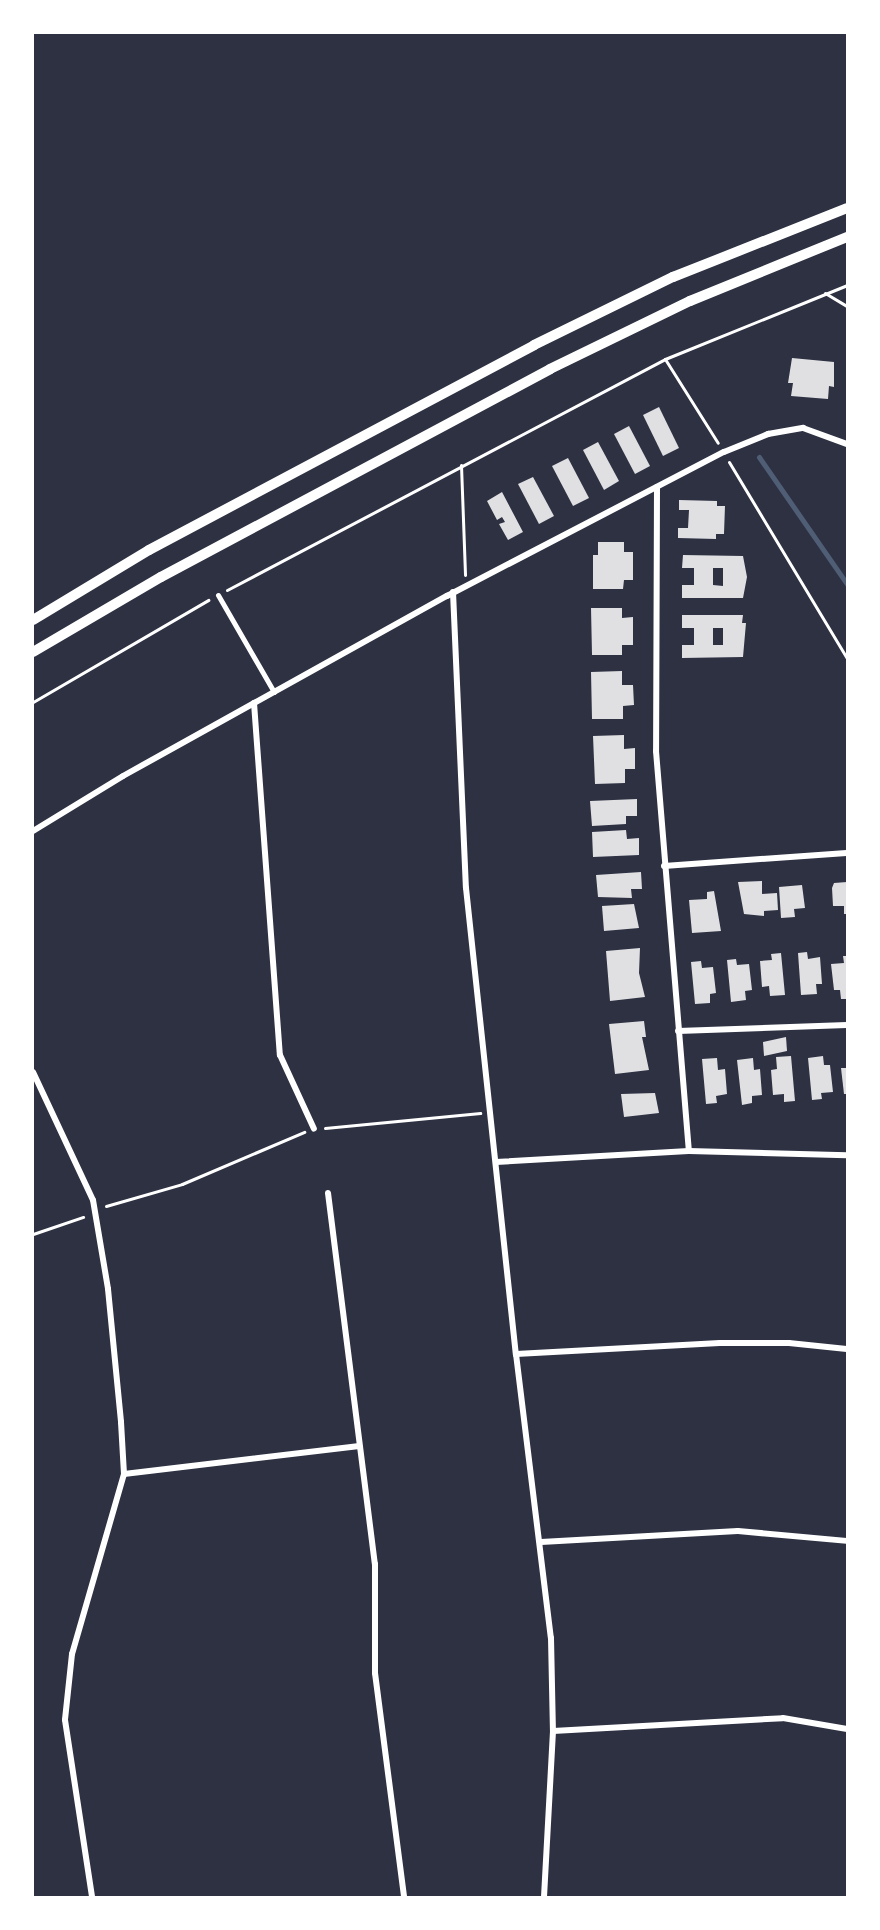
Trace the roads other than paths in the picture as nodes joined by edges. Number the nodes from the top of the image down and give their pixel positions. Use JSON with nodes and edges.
{"nodes":[{"id":1,"x":847,"y":208,"type":"edge"},
{"id":2,"x":847,"y":237,"type":"edge"},
{"id":3,"x":847,"y":444,"type":"edge"},
{"id":4,"x":657,"y":487,"type":"junction"},
{"id":5,"x":453,"y":592,"type":"junction"},
{"id":6,"x":218,"y":595,"type":"road end"},
{"id":7,"x":33,"y":620,"type":"edge"},
{"id":8,"x":33,"y":652,"type":"edge"},
{"id":9,"x":274,"y":692,"type":"junction"},
{"id":10,"x":254,"y":703,"type":"junction"},
{"id":11,"x":33,"y":831,"type":"edge"},
{"id":12,"x":847,"y":853,"type":"edge"},
{"id":13,"x":664,"y":866,"type":"junction"},
{"id":14,"x":847,"y":1025,"type":"edge"},
{"id":15,"x":678,"y":1031,"type":"junction"},
{"id":16,"x":33,"y":1071,"type":"edge"},
{"id":17,"x":314,"y":1129,"type":"road end"},
{"id":18,"x":689,"y":1151,"type":"junction"},
{"id":19,"x":847,"y":1155,"type":"edge"},
{"id":20,"x":496,"y":1162,"type":"junction"},
{"id":21,"x":328,"y":1193,"type":"dead end"},
{"id":22,"x":847,"y":1349,"type":"edge"},
{"id":23,"x":516,"y":1354,"type":"junction"},
{"id":24,"x":359,"y":1446,"type":"junction"},
{"id":25,"x":124,"y":1474,"type":"junction"},
{"id":26,"x":847,"y":1541,"type":"edge"},
{"id":27,"x":541,"y":1542,"type":"junction"},
{"id":28,"x":847,"y":1729,"type":"edge"},
{"id":29,"x":553,"y":1731,"type":"junction"},
{"id":30,"x":92,"y":1897,"type":"edge"},
{"id":31,"x":404,"y":1897,"type":"edge"},
{"id":32,"x":544,"y":1897,"type":"edge"}],
"edges":[{"from":1,"to":7,"type":"main road"},
{"from":2,"to":8,"type":"main road"},
{"from":3,"to":4,"type":"street"},
{"from":4,"to":5,"type":"street"},
{"from":4,"to":13,"type":"street"},
{"from":5,"to":9,"type":"street"},
{"from":5,"to":20,"type":"street"},
{"from":6,"to":9,"type":"street"},
{"from":9,"to":10,"type":"street"},
{"from":10,"to":11,"type":"street"},
{"from":10,"to":17,"type":"street"},
{"from":12,"to":13,"type":"street"},
{"from":13,"to":15,"type":"street"},
{"from":14,"to":15,"type":"street"},
{"from":15,"to":18,"type":"street"},
{"from":16,"to":25,"type":"street"},
{"from":18,"to":19,"type":"street"},
{"from":18,"to":20,"type":"street"},
{"from":20,"to":23,"type":"street"},
{"from":21,"to":24,"type":"street"},
{"from":22,"to":23,"type":"street"},
{"from":23,"to":27,"type":"street"},
{"from":24,"to":25,"type":"street"},
{"from":24,"to":31,"type":"street"},
{"from":25,"to":30,"type":"street"},
{"from":26,"to":27,"type":"street"},
{"from":27,"to":29,"type":"street"},
{"from":28,"to":29,"type":"street"},
{"from":29,"to":32,"type":"street"}]}
